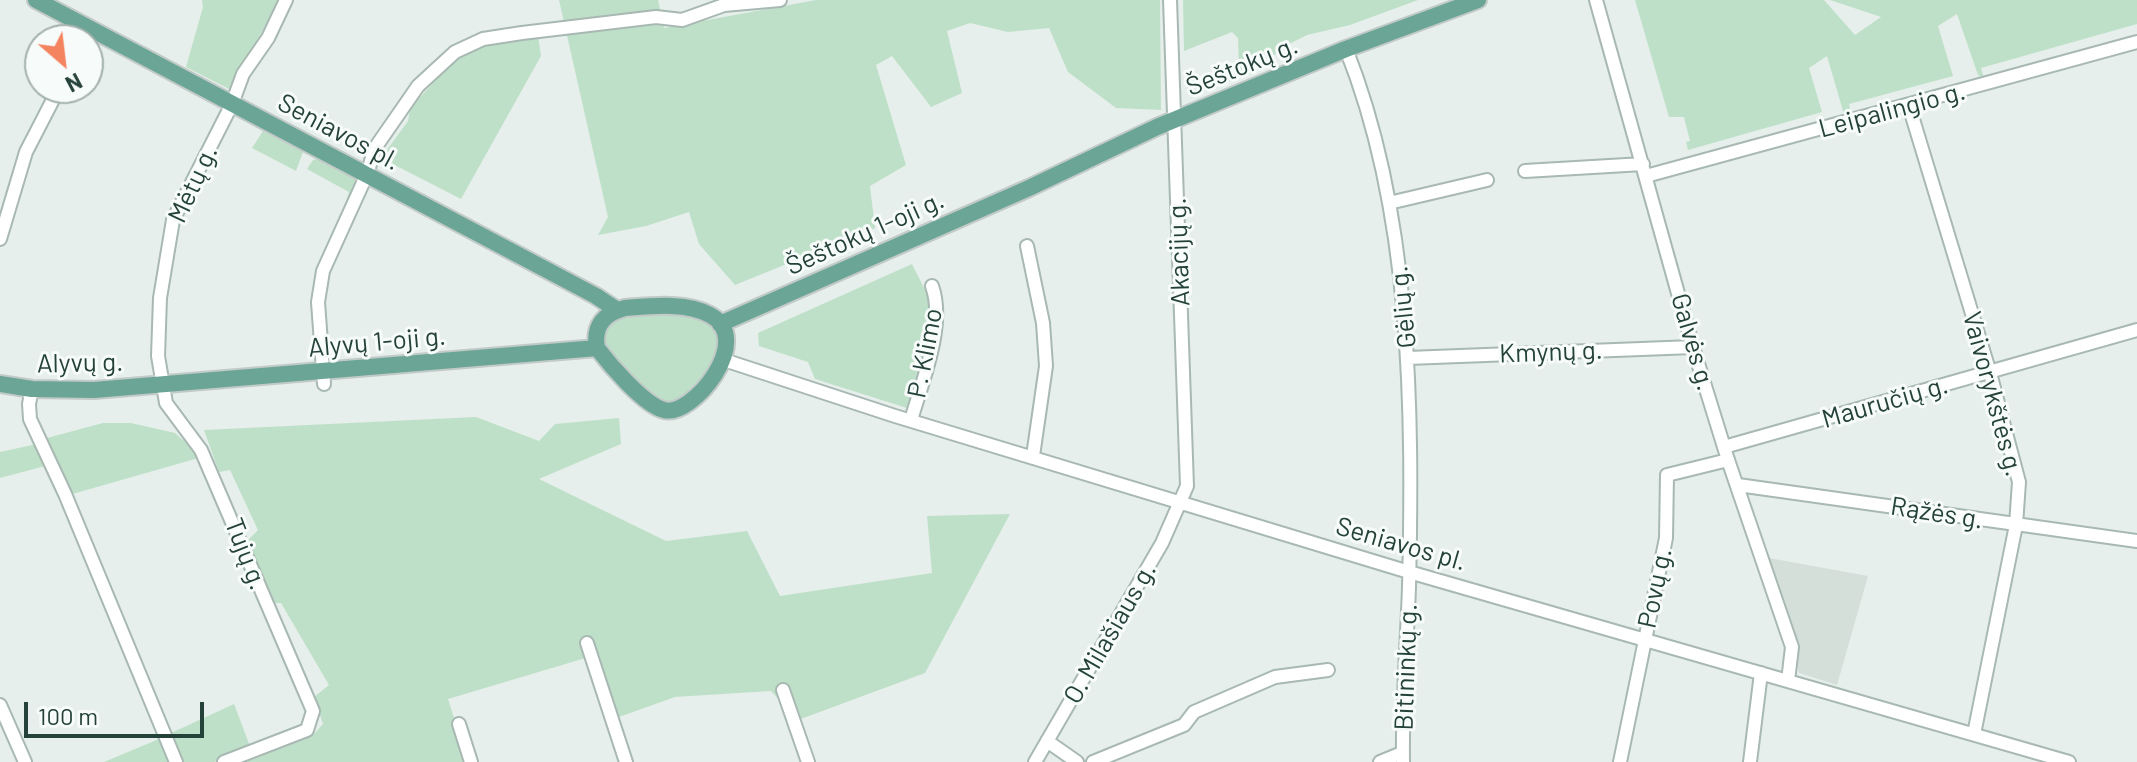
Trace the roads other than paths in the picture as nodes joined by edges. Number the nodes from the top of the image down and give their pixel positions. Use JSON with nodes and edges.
{"nodes":[{"id":1,"x":36,"y":0,"type":"edge"},
{"id":2,"x":286,"y":0,"type":"edge"},
{"id":3,"x":780,"y":0,"type":"edge"},
{"id":4,"x":1170,"y":0,"type":"edge"},
{"id":5,"x":1478,"y":0,"type":"edge"},
{"id":6,"x":1596,"y":0,"type":"edge"},
{"id":7,"x":73,"y":24,"type":"edge"},
{"id":8,"x":104,"y":41,"type":"edge"},
{"id":9,"x":2137,"y":42,"type":"edge"},
{"id":10,"x":1346,"y":49,"type":"junction"},
{"id":11,"x":51,"y":104,"type":"edge"},
{"id":12,"x":232,"y":104,"type":"junction"},
{"id":13,"x":1909,"y":106,"type":"junction"},
{"id":14,"x":1174,"y":120,"type":"junction"},
{"id":15,"x":1645,"y":170,"type":"junction"},
{"id":16,"x":1525,"y":171,"type":"dead end"},
{"id":17,"x":367,"y":174,"type":"junction"},
{"id":18,"x":1487,"y":180,"type":"dead end"},
{"id":19,"x":1029,"y":188,"type":"joint"},
{"id":20,"x":1389,"y":203,"type":"junction"},
{"id":21,"x":0,"y":239,"type":"edge"},
{"id":22,"x":1027,"y":246,"type":"dead end"},
{"id":23,"x":932,"y":286,"type":"dead end"},
{"id":24,"x":617,"y":310,"type":"junction"},
{"id":25,"x":720,"y":324,"type":"junction"},
{"id":26,"x":2137,"y":330,"type":"edge"},
{"id":27,"x":1693,"y":347,"type":"junction"},
{"id":28,"x":597,"y":348,"type":"junction"},
{"id":29,"x":1408,"y":358,"type":"junction"},
{"id":30,"x":724,"y":360,"type":"junction"},
{"id":31,"x":1990,"y":373,"type":"junction"},
{"id":32,"x":324,"y":378,"type":"junction"},
{"id":33,"x":0,"y":384,"type":"edge"},
{"id":34,"x":161,"y":385,"type":"junction"},
{"id":35,"x":32,"y":389,"type":"junction"},
{"id":36,"x":911,"y":420,"type":"junction"},
{"id":37,"x":1724,"y":447,"type":"junction"},
{"id":38,"x":1033,"y":456,"type":"junction"},
{"id":39,"x":1728,"y":460,"type":"junction"},
{"id":40,"x":1738,"y":485,"type":"junction"},
{"id":41,"x":1181,"y":503,"type":"junction"},
{"id":42,"x":2016,"y":525,"type":"junction"},
{"id":43,"x":2137,"y":541,"type":"edge"},
{"id":44,"x":1409,"y":572,"type":"junction"},
{"id":45,"x":1643,"y":639,"type":"junction"},
{"id":46,"x":587,"y":643,"type":"dead end"},
{"id":47,"x":1328,"y":670,"type":"dead end"},
{"id":48,"x":1761,"y":673,"type":"junction"},
{"id":49,"x":1788,"y":681,"type":"junction"},
{"id":50,"x":783,"y":690,"type":"dead end"},
{"id":51,"x":0,"y":705,"type":"edge"},
{"id":52,"x":459,"y":724,"type":"dead end"},
{"id":53,"x":1974,"y":734,"type":"junction"},
{"id":54,"x":1047,"y":741,"type":"junction"},
{"id":55,"x":1402,"y":758,"type":"edge"},
{"id":56,"x":2063,"y":761,"type":"edge"},
{"id":57,"x":25,"y":762,"type":"edge"},
{"id":58,"x":176,"y":762,"type":"edge"},
{"id":59,"x":224,"y":762,"type":"edge"},
{"id":60,"x":471,"y":762,"type":"edge"},
{"id":61,"x":626,"y":762,"type":"edge"},
{"id":62,"x":808,"y":762,"type":"edge"},
{"id":63,"x":1035,"y":762,"type":"edge"},
{"id":64,"x":1077,"y":762,"type":"edge"},
{"id":65,"x":1093,"y":762,"type":"edge"},
{"id":66,"x":1380,"y":762,"type":"edge"},
{"id":67,"x":1620,"y":762,"type":"edge"},
{"id":68,"x":1750,"y":762,"type":"edge"}],
"edges":[{"from":1,"to":7,"type":"main road","name":"Seniavos pl."},
{"from":2,"to":12,"type":"street","name":"Mėtų g."},
{"from":3,"to":17,"type":"street"},
{"from":4,"to":14,"type":"street","name":"Akacijų g."},
{"from":5,"to":10,"type":"main road","name":"Šeštokų g."},
{"from":6,"to":15,"type":"street","name":"Galvės g."},
{"from":8,"to":12,"type":"main road","name":"Seniavos pl."},
{"from":9,"to":13,"type":"street","name":"Leipalingio g."},
{"from":10,"to":14,"type":"main road","name":"Šeštokų g."},
{"from":10,"to":20,"type":"street","name":"Gėlių g."},
{"from":11,"to":21,"type":"street"},
{"from":12,"to":17,"type":"main road","name":"Seniavos pl."},
{"from":12,"to":34,"type":"street","name":"Mėtų g."},
{"from":13,"to":15,"type":"street","name":"Leipalingio g."},
{"from":13,"to":31,"type":"street","name":"Vaivorykštės g."},
{"from":14,"to":19,"type":"main road","name":"Šeštokų g."},
{"from":14,"to":41,"type":"street","name":"Akacijų g."},
{"from":15,"to":16,"type":"street","name":"Leipalingio g."},
{"from":15,"to":27,"type":"street","name":"Galvės g."},
{"from":17,"to":24,"type":"main road","name":"Seniavos pl."},
{"from":17,"to":32,"type":"street"},
{"from":18,"to":20,"type":"street"},
{"from":19,"to":25,"type":"main road","name":"Šeštokų 1-oji g."},
{"from":20,"to":29,"type":"street","name":"Gėlių g."},
{"from":22,"to":38,"type":"street"},
{"from":23,"to":36,"type":"street","name":"P. Klimo"},
{"from":24,"to":25,"type":"main road"},
{"from":24,"to":28,"type":"main road"},
{"from":25,"to":30,"type":"main road"},
{"from":26,"to":31,"type":"street","name":"Mauručių g."},
{"from":27,"to":29,"type":"street","name":"Kmynų g."},
{"from":27,"to":37,"type":"street","name":"Galvės g."},
{"from":28,"to":30,"type":"main road"},
{"from":28,"to":32,"type":"main road","name":"Alyvų 1-oji g."},
{"from":29,"to":44,"type":"street","name":"Gėlių g."},
{"from":30,"to":36,"type":"street","name":"Seniavos pl."},
{"from":31,"to":37,"type":"street","name":"Mauručių g."},
{"from":31,"to":42,"type":"street","name":"Vaivorykštės g."},
{"from":32,"to":34,"type":"main road","name":"Alyvų 1-oji g."},
{"from":33,"to":35,"type":"main road","name":"Alyvų g."},
{"from":34,"to":35,"type":"main road","name":"Alyvų g."},
{"from":34,"to":59,"type":"street","name":"Tujų g."},
{"from":35,"to":58,"type":"street"},
{"from":36,"to":38,"type":"street","name":"Seniavos pl."},
{"from":37,"to":39,"type":"street","name":"Galvės g."},
{"from":38,"to":41,"type":"street","name":"Seniavos pl."},
{"from":39,"to":40,"type":"street","name":"Galvės g."},
{"from":39,"to":45,"type":"street","name":"Povų g."},
{"from":40,"to":42,"type":"street","name":"Rąžės g."},
{"from":40,"to":49,"type":"street","name":"Galvės g."},
{"from":41,"to":44,"type":"street","name":"Seniavos pl."},
{"from":41,"to":54,"type":"street","name":"O. Milašiaus g."},
{"from":42,"to":43,"type":"street","name":"Rąžės g."},
{"from":42,"to":53,"type":"street","name":"Vaivorykštės g."},
{"from":44,"to":45,"type":"street","name":"Seniavos pl."},
{"from":44,"to":55,"type":"street","name":"Bitininkų g."},
{"from":45,"to":48,"type":"street","name":"Seniavos pl."},
{"from":45,"to":67,"type":"street","name":"Povų g."},
{"from":46,"to":61,"type":"street"},
{"from":47,"to":65,"type":"street"},
{"from":48,"to":49,"type":"street","name":"Seniavos pl."},
{"from":48,"to":68,"type":"street"},
{"from":49,"to":53,"type":"street","name":"Seniavos pl."},
{"from":50,"to":62,"type":"street"},
{"from":51,"to":57,"type":"street"},
{"from":52,"to":60,"type":"street"},
{"from":53,"to":56,"type":"street","name":"Seniavos pl."},
{"from":54,"to":63,"type":"street","name":"O. Milašiaus g."},
{"from":54,"to":64,"type":"street"},
{"from":55,"to":66,"type":"street"}]}
